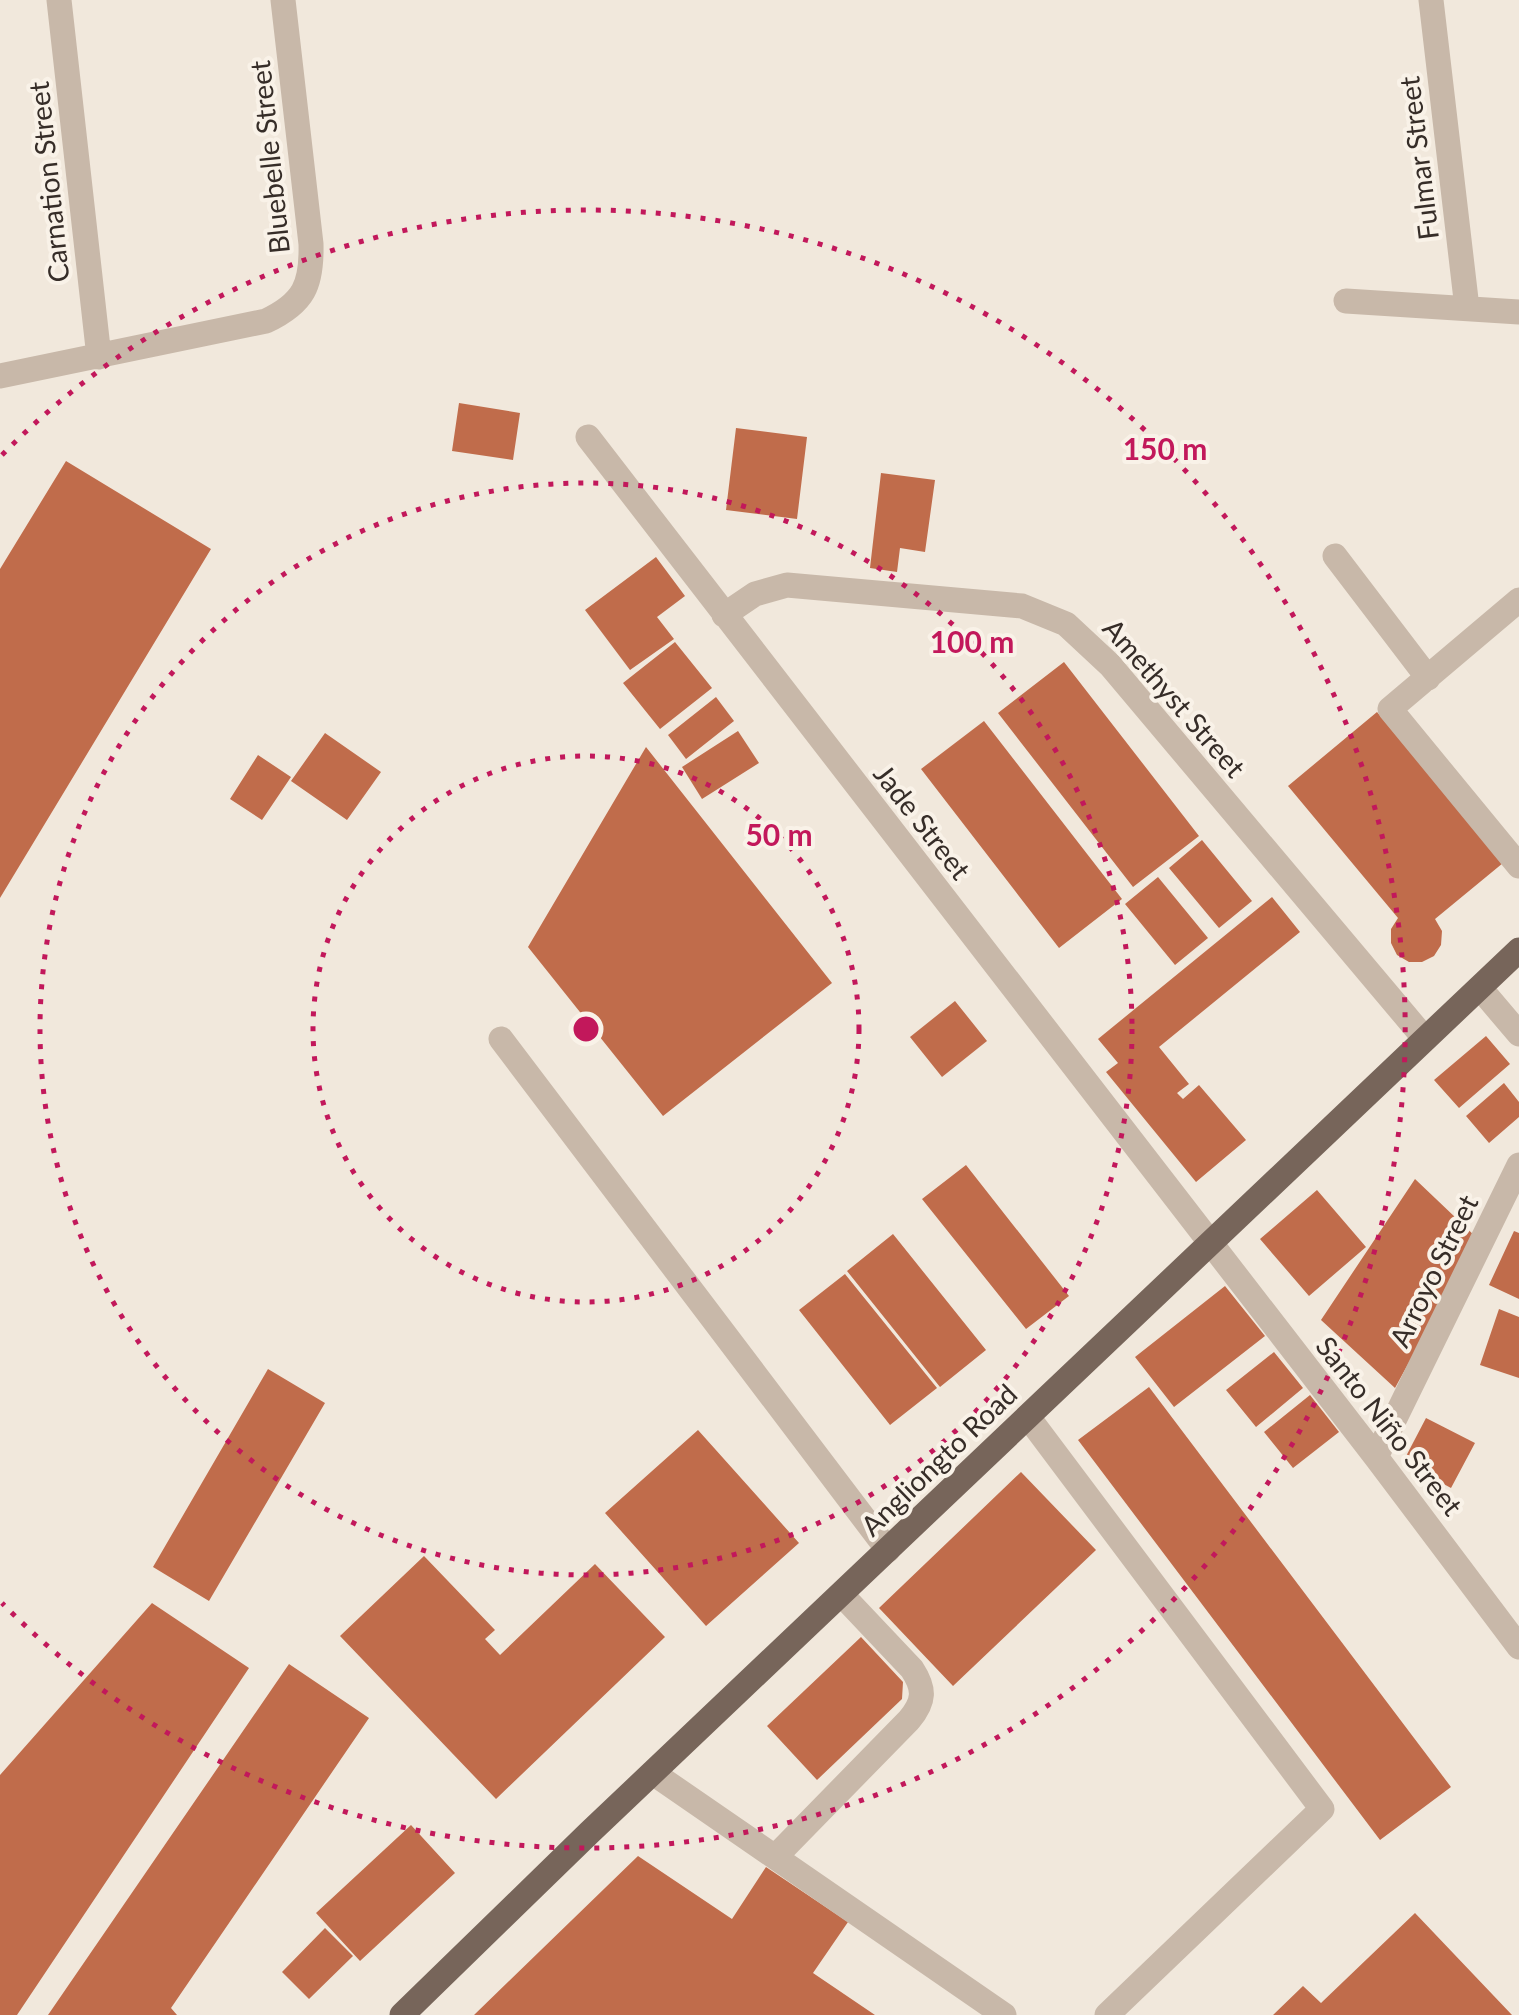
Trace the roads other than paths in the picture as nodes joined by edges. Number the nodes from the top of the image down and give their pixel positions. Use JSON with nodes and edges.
{"nodes":[{"id":1,"x":59,"y":0,"type":"edge"},
{"id":2,"x":283,"y":0,"type":"edge"},
{"id":3,"x":1431,"y":0,"type":"edge"},
{"id":4,"x":1346,"y":302,"type":"dead end"},
{"id":5,"x":1467,"y":308,"type":"junction"},
{"id":6,"x":1519,"y":312,"type":"edge"},
{"id":7,"x":99,"y":357,"type":"junction"},
{"id":8,"x":0,"y":376,"type":"edge"},
{"id":9,"x":588,"y":437,"type":"dead end"},
{"id":10,"x":1335,"y":556,"type":"dead end"},
{"id":11,"x":1519,"y":600,"type":"edge"},
{"id":12,"x":724,"y":615,"type":"junction"},
{"id":13,"x":1428,"y":678,"type":"junction"},
{"id":14,"x":1519,"y":866,"type":"edge"},
{"id":15,"x":1519,"y":950,"type":"edge"},
{"id":16,"x":1480,"y":988,"type":"junction"},
{"id":17,"x":1519,"y":1034,"type":"edge"},
{"id":18,"x":501,"y":1038,"type":"dead end"},
{"id":19,"x":1425,"y":1039,"type":"junction"},
{"id":20,"x":1519,"y":1165,"type":"edge"},
{"id":21,"x":1209,"y":1244,"type":"junction"},
{"id":22,"x":1028,"y":1417,"type":"junction"},
{"id":23,"x":1376,"y":1457,"type":"junction"},
{"id":24,"x":888,"y":1550,"type":"junction"},
{"id":25,"x":842,"y":1595,"type":"junction"},
{"id":26,"x":1519,"y":1647,"type":"edge"},
{"id":27,"x":653,"y":1773,"type":"junction"},
{"id":28,"x":775,"y":1857,"type":"junction"},
{"id":29,"x":402,"y":2015,"type":"edge"},
{"id":30,"x":1004,"y":2015,"type":"edge"},
{"id":31,"x":1106,"y":2015,"type":"edge"}],
"edges":[{"from":1,"to":7,"type":"street","name":"Carnation Street"},
{"from":2,"to":7,"type":"street","name":"Bluebelle Street"},
{"from":3,"to":5,"type":"street","name":"Fulmar Street"},
{"from":4,"to":5,"type":"street"},
{"from":5,"to":6,"type":"street"},
{"from":7,"to":8,"type":"street"},
{"from":9,"to":12,"type":"street","name":"Jade Street"},
{"from":10,"to":13,"type":"street"},
{"from":11,"to":13,"type":"street"},
{"from":12,"to":19,"type":"street","name":"Amethyst Street"},
{"from":12,"to":21,"type":"street","name":"Jade Street"},
{"from":13,"to":14,"type":"street"},
{"from":15,"to":16,"type":"main road","name":"Angliongto Road"},
{"from":16,"to":17,"type":"street"},
{"from":16,"to":19,"type":"main road","name":"Angliongto Road"},
{"from":18,"to":24,"type":"street"},
{"from":19,"to":21,"type":"main road","name":"Angliongto Road"},
{"from":20,"to":23,"type":"street","name":"Arroyo Street"},
{"from":21,"to":22,"type":"main road","name":"Angliongto Road"},
{"from":21,"to":23,"type":"street","name":"Santo Niño Street"},
{"from":22,"to":24,"type":"main road","name":"Angliongto Road"},
{"from":22,"to":31,"type":"street"},
{"from":23,"to":26,"type":"street","name":"Santo Niño Street"},
{"from":24,"to":25,"type":"main road","name":"Angliongto Road"},
{"from":25,"to":27,"type":"main road","name":"Angliongto Road"},
{"from":25,"to":28,"type":"street"},
{"from":27,"to":28,"type":"street"},
{"from":27,"to":29,"type":"main road","name":"Angliongto Road"},
{"from":28,"to":30,"type":"street"}]}
